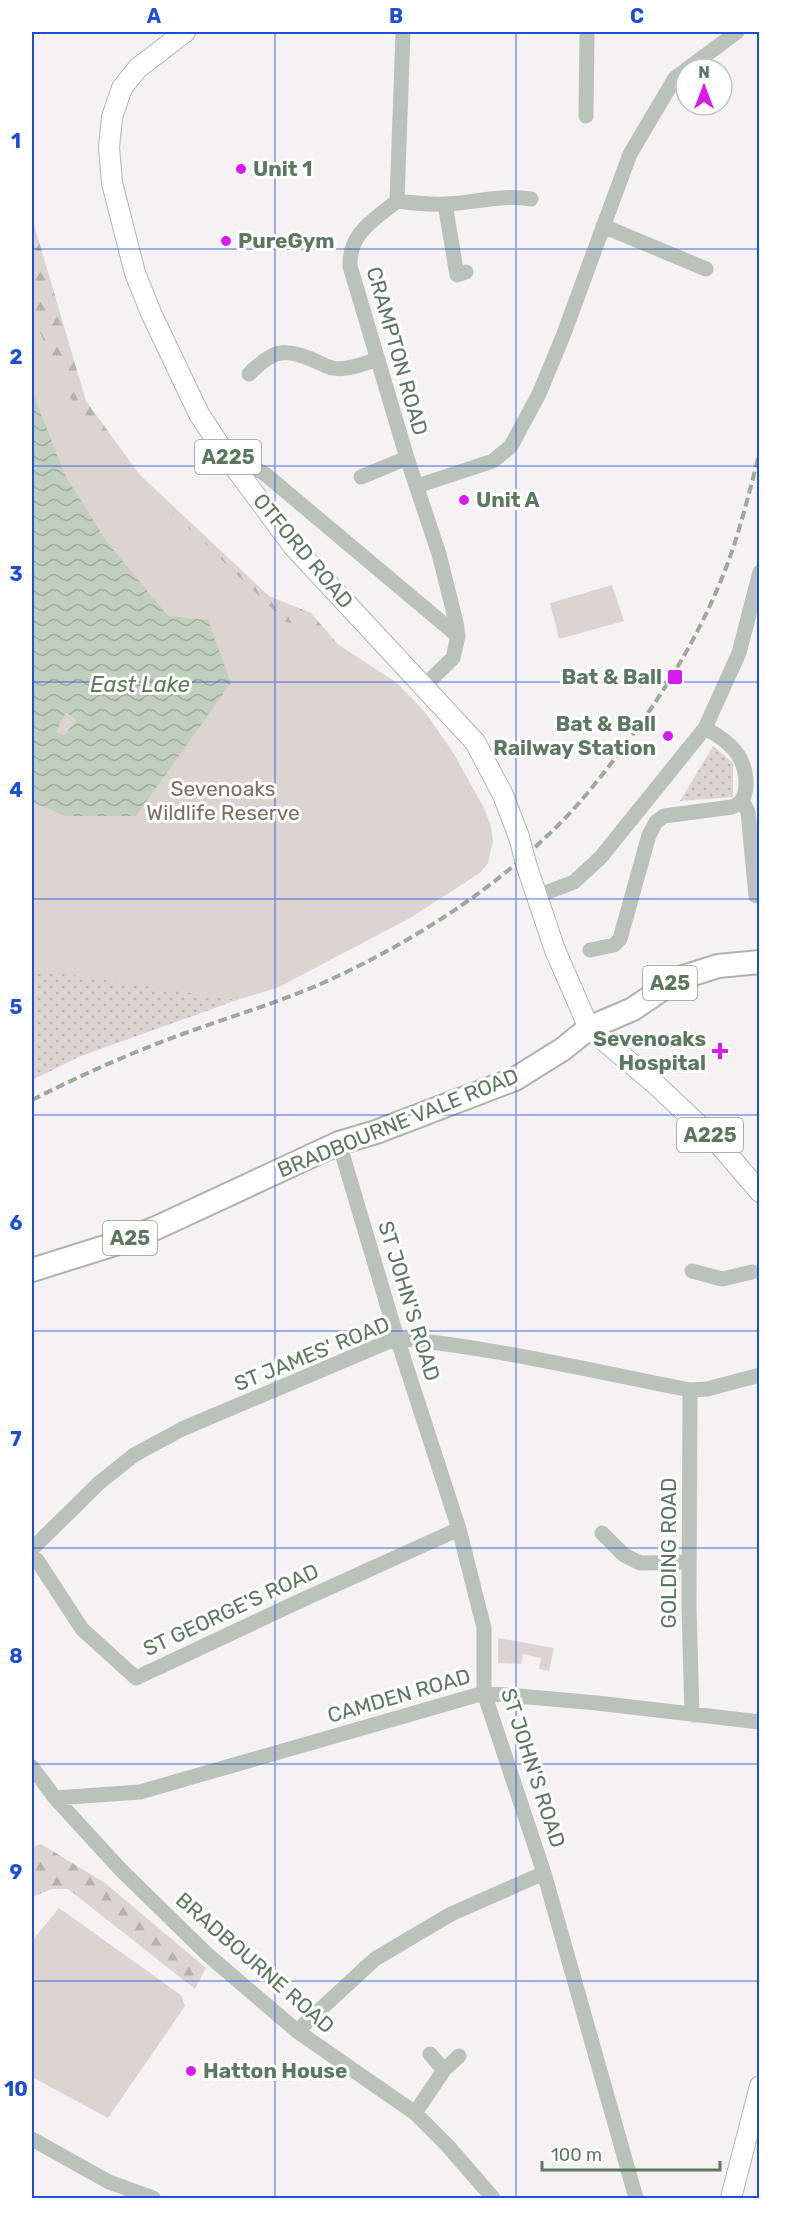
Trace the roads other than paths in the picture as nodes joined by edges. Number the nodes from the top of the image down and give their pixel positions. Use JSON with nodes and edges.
{"nodes":[{"id":1,"x":185,"y":32,"type":"edge"},
{"id":2,"x":403,"y":32,"type":"edge"},
{"id":3,"x":586,"y":32,"type":"edge"},
{"id":4,"x":737,"y":32,"type":"edge"},
{"id":5,"x":703,"y":57,"type":"edge"},
{"id":6,"x":674,"y":80,"type":"edge"},
{"id":7,"x":586,"y":116,"type":"dead end"},
{"id":8,"x":531,"y":199,"type":"dead end"},
{"id":9,"x":397,"y":201,"type":"junction"},
{"id":10,"x":445,"y":204,"type":"junction"},
{"id":11,"x":603,"y":226,"type":"junction"},
{"id":12,"x":706,"y":269,"type":"dead end"},
{"id":13,"x":466,"y":272,"type":"dead end"},
{"id":14,"x":378,"y":359,"type":"junction"},
{"id":15,"x":249,"y":374,"type":"dead end"},
{"id":16,"x":406,"y":458,"type":"junction"},
{"id":17,"x":254,"y":468,"type":"dead end"},
{"id":18,"x":361,"y":477,"type":"dead end"},
{"id":19,"x":417,"y":486,"type":"junction"},
{"id":20,"x":759,"y":572,"type":"edge"},
{"id":21,"x":458,"y":636,"type":"junction"},
{"id":22,"x":423,"y":687,"type":"junction"},
{"id":23,"x":705,"y":728,"type":"junction"},
{"id":24,"x":742,"y":800,"type":"junction"},
{"id":25,"x":537,"y":896,"type":"junction"},
{"id":26,"x":756,"y":896,"type":"dead end"},
{"id":27,"x":590,"y":950,"type":"dead end"},
{"id":28,"x":759,"y":962,"type":"edge"},
{"id":29,"x":589,"y":1028,"type":"junction"},
{"id":30,"x":339,"y":1143,"type":"junction"},
{"id":31,"x":759,"y":1192,"type":"edge"},
{"id":32,"x":32,"y":1270,"type":"edge"},
{"id":33,"x":692,"y":1271,"type":"dead end"},
{"id":34,"x":752,"y":1272,"type":"dead end"},
{"id":35,"x":397,"y":1338,"type":"junction"},
{"id":36,"x":759,"y":1375,"type":"edge"},
{"id":37,"x":690,"y":1390,"type":"junction"},
{"id":38,"x":459,"y":1529,"type":"junction"},
{"id":39,"x":602,"y":1533,"type":"dead end"},
{"id":40,"x":32,"y":1555,"type":"edge"},
{"id":41,"x":689,"y":1562,"type":"junction"},
{"id":42,"x":484,"y":1693,"type":"junction"},
{"id":43,"x":692,"y":1715,"type":"junction"},
{"id":44,"x":759,"y":1722,"type":"edge"},
{"id":45,"x":32,"y":1767,"type":"edge"},
{"id":46,"x":55,"y":1798,"type":"junction"},
{"id":47,"x":544,"y":1873,"type":"junction"},
{"id":48,"x":297,"y":2031,"type":"junction"},
{"id":49,"x":430,"y":2054,"type":"dead end"},
{"id":50,"x":459,"y":2056,"type":"dead end"},
{"id":51,"x":444,"y":2070,"type":"junction"},
{"id":52,"x":759,"y":2086,"type":"edge"},
{"id":53,"x":415,"y":2113,"type":"junction"},
{"id":54,"x":32,"y":2139,"type":"edge"},
{"id":55,"x":153,"y":2199,"type":"edge"},
{"id":56,"x":493,"y":2199,"type":"edge"},
{"id":57,"x":636,"y":2199,"type":"edge"},
{"id":58,"x":731,"y":2199,"type":"edge"}],
"edges":[{"from":1,"to":22,"type":"main road","name":"OTFORD ROAD","number":"A225"},
{"from":2,"to":9,"type":"street"},
{"from":3,"to":7,"type":"street"},
{"from":4,"to":5,"type":"street"},
{"from":6,"to":11,"type":"street"},
{"from":8,"to":10,"type":"street"},
{"from":9,"to":10,"type":"street"},
{"from":9,"to":14,"type":"street","name":"CRAMPTON ROAD"},
{"from":10,"to":13,"type":"street"},
{"from":11,"to":12,"type":"street"},
{"from":11,"to":19,"type":"street"},
{"from":14,"to":15,"type":"street"},
{"from":14,"to":16,"type":"street","name":"CRAMPTON ROAD"},
{"from":16,"to":18,"type":"street"},
{"from":16,"to":19,"type":"street","name":"CRAMPTON ROAD"},
{"from":17,"to":21,"type":"street","name":"OTFORD ROAD"},
{"from":19,"to":21,"type":"street","name":"CRAMPTON ROAD"},
{"from":20,"to":23,"type":"street"},
{"from":21,"to":22,"type":"street","name":"CRAMPTON ROAD"},
{"from":22,"to":25,"type":"main road","name":"OTFORD ROAD","number":"A225","bridge":true},
{"from":23,"to":24,"type":"street"},
{"from":23,"to":25,"type":"street"},
{"from":24,"to":26,"type":"street"},
{"from":24,"to":27,"type":"street"},
{"from":25,"to":29,"type":"main road","name":"OTFORD ROAD","number":"A225"},
{"from":28,"to":29,"type":"highway","number":"A25"},
{"from":29,"to":30,"type":"highway","name":"BRADBOURNE VALE ROAD","number":"A25"},
{"from":29,"to":31,"type":"main road","number":"A225"},
{"from":30,"to":32,"type":"highway","name":"BRADBOURNE VALE ROAD","number":"A25"},
{"from":30,"to":35,"type":"street","name":"ST JOHN'S ROAD"},
{"from":33,"to":34,"type":"street"},
{"from":35,"to":37,"type":"street","name":"ST JAMES' ROAD"},
{"from":35,"to":38,"type":"street","name":"ST JOHN'S ROAD"},
{"from":35,"to":40,"type":"street","name":"ST JAMES' ROAD"},
{"from":36,"to":37,"type":"street","name":"ST JAMES' ROAD"},
{"from":37,"to":41,"type":"street","name":"GOLDING ROAD"},
{"from":38,"to":40,"type":"street","name":"ST GEORGE'S ROAD"},
{"from":38,"to":42,"type":"street","name":"ST JOHN'S ROAD"},
{"from":39,"to":41,"type":"street"},
{"from":41,"to":43,"type":"street","name":"GOLDING ROAD"},
{"from":42,"to":43,"type":"street","name":"CAMDEN ROAD"},
{"from":42,"to":46,"type":"street","name":"CAMDEN ROAD"},
{"from":42,"to":47,"type":"street","name":"ST JOHN'S ROAD"},
{"from":43,"to":44,"type":"street","name":"CAMDEN ROAD"},
{"from":45,"to":46,"type":"street","name":"BRADBOURNE ROAD"},
{"from":46,"to":48,"type":"street","name":"BRADBOURNE ROAD"},
{"from":47,"to":48,"type":"street"},
{"from":47,"to":57,"type":"street","name":"ST JOHN'S ROAD"},
{"from":48,"to":53,"type":"street","name":"BRADBOURNE ROAD"},
{"from":49,"to":51,"type":"street"},
{"from":50,"to":51,"type":"street"},
{"from":51,"to":53,"type":"street"},
{"from":52,"to":58,"type":"main road"},
{"from":53,"to":56,"type":"street","name":"BRADBOURNE ROAD"},
{"from":54,"to":55,"type":"street"}]}
